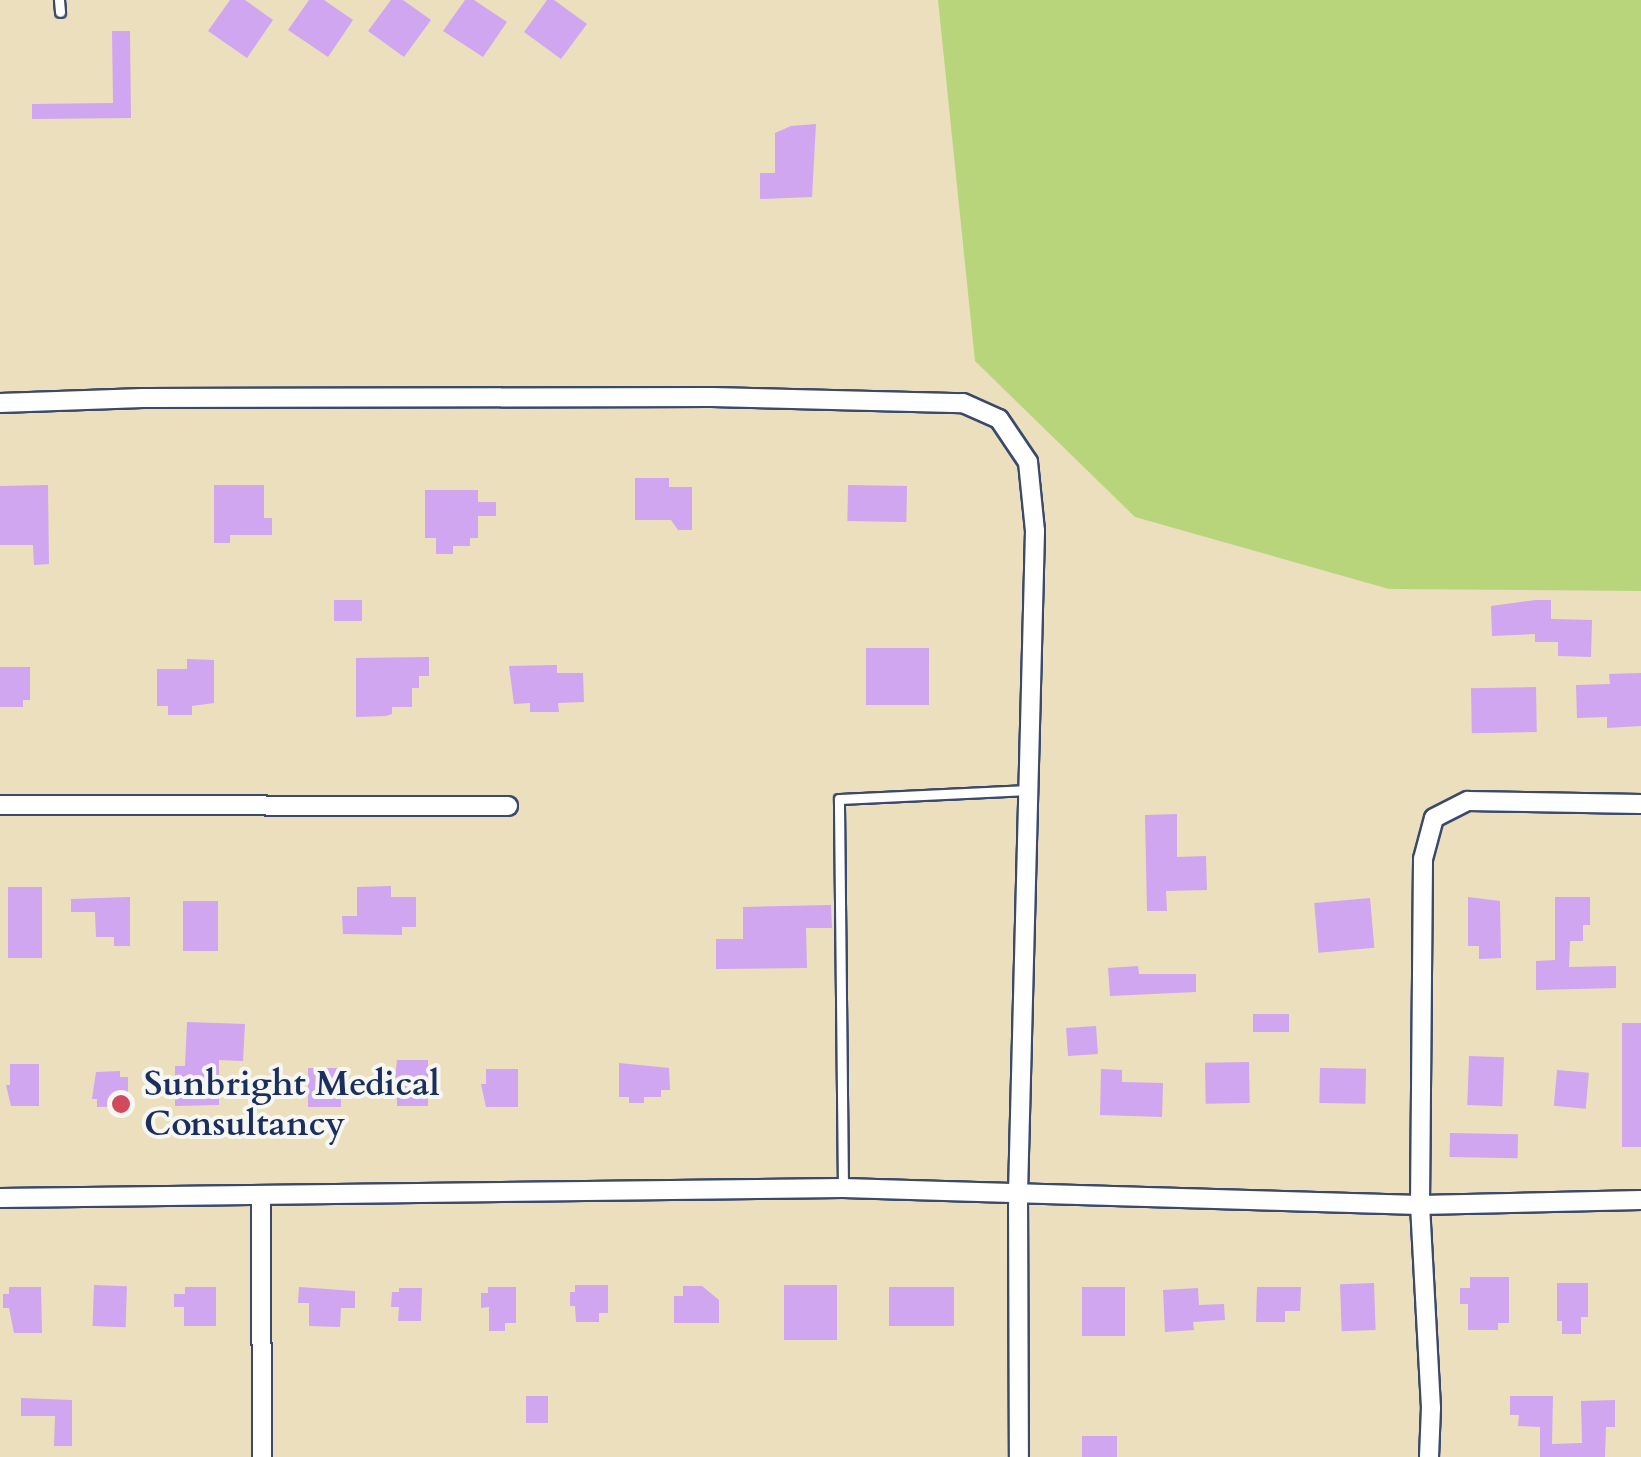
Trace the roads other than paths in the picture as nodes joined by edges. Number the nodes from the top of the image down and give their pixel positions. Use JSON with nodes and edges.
{"nodes":[{"id":1,"x":59,"y":0,"type":"edge"},
{"id":2,"x":60,"y":12,"type":"dead end"},
{"id":3,"x":0,"y":403,"type":"edge"},
{"id":4,"x":1029,"y":790,"type":"junction"},
{"id":5,"x":1641,"y":804,"type":"edge"},
{"id":6,"x":0,"y":805,"type":"edge"},
{"id":7,"x":508,"y":806,"type":"dead end"},
{"id":8,"x":843,"y":1188,"type":"junction"},
{"id":9,"x":1018,"y":1194,"type":"junction"},
{"id":10,"x":261,"y":1196,"type":"junction"},
{"id":11,"x":0,"y":1198,"type":"edge"},
{"id":12,"x":1641,"y":1200,"type":"edge"},
{"id":13,"x":1420,"y":1205,"type":"junction"},
{"id":14,"x":262,"y":1457,"type":"edge"},
{"id":15,"x":1020,"y":1457,"type":"edge"},
{"id":16,"x":1429,"y":1457,"type":"edge"}],
"edges":[{"from":1,"to":2,"type":"lane"},
{"from":3,"to":4,"type":"street"},
{"from":4,"to":8,"type":"lane"},
{"from":4,"to":9,"type":"street"},
{"from":5,"to":13,"type":"street"},
{"from":6,"to":7,"type":"street"},
{"from":8,"to":9,"type":"street"},
{"from":8,"to":10,"type":"street"},
{"from":9,"to":13,"type":"street"},
{"from":9,"to":15,"type":"street"},
{"from":10,"to":11,"type":"street"},
{"from":10,"to":14,"type":"street"},
{"from":12,"to":13,"type":"street"},
{"from":13,"to":16,"type":"street"}]}
